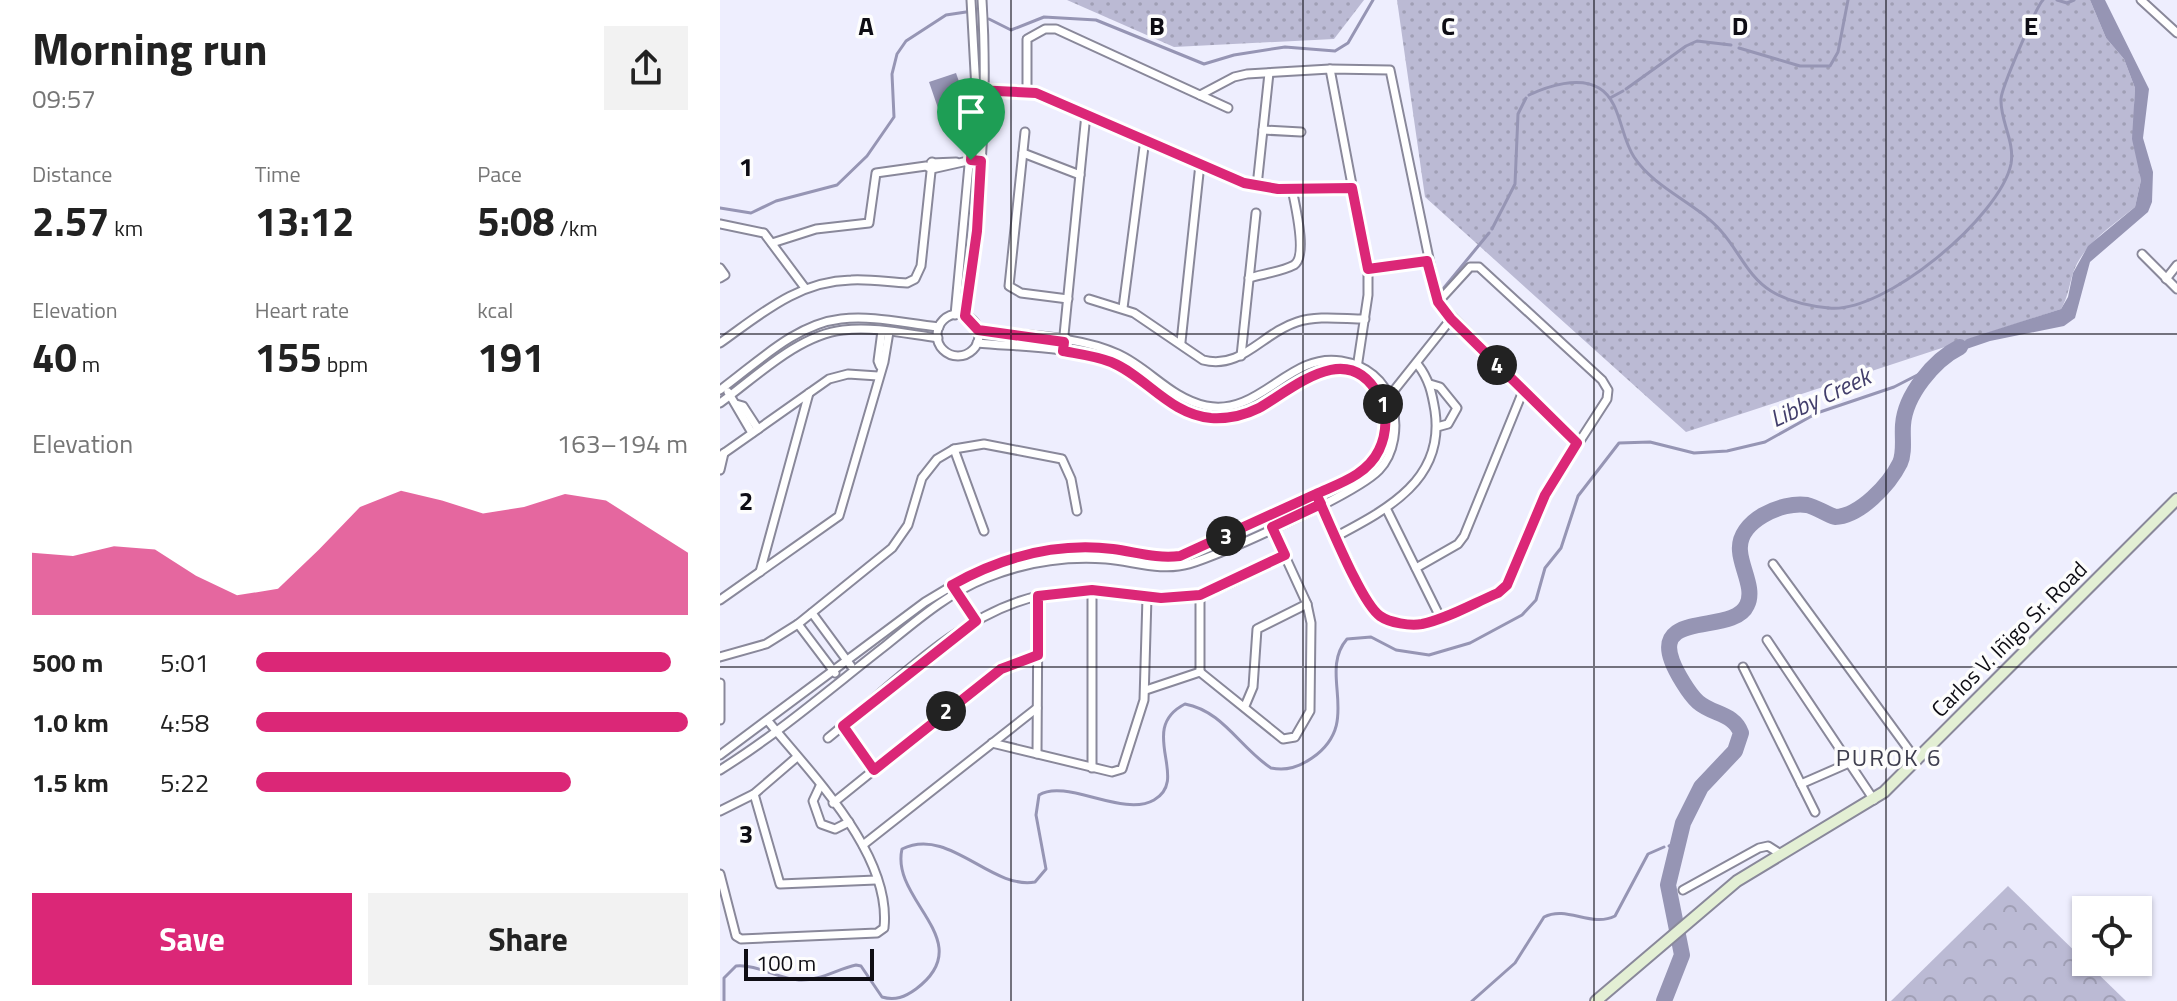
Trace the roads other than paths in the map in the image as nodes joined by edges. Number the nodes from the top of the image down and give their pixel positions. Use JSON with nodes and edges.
{"nodes":[{"id":1,"x":971,"y":0,"type":"edge"},
{"id":2,"x":982,"y":0,"type":"edge"},
{"id":3,"x":2141,"y":0,"type":"edge"},
{"id":4,"x":2177,"y":33,"type":"edge"},
{"id":5,"x":1330,"y":69,"type":"junction"},
{"id":6,"x":1269,"y":73,"type":"junction"},
{"id":7,"x":976,"y":90,"type":"junction"},
{"id":8,"x":987,"y":90,"type":"junction"},
{"id":9,"x":1027,"y":91,"type":"junction"},
{"id":10,"x":1200,"y":95,"type":"junction"},
{"id":11,"x":1228,"y":108,"type":"dead end"},
{"id":12,"x":1086,"y":114,"type":"junction"},
{"id":13,"x":1263,"y":130,"type":"junction"},
{"id":14,"x":1025,"y":132,"type":"dead end"},
{"id":15,"x":1301,"y":132,"type":"dead end"},
{"id":16,"x":1145,"y":139,"type":"junction"},
{"id":17,"x":1023,"y":153,"type":"junction"},
{"id":18,"x":971,"y":160,"type":"junction"},
{"id":19,"x":981,"y":161,"type":"junction"},
{"id":20,"x":1200,"y":164,"type":"junction"},
{"id":21,"x":930,"y":166,"type":"junction"},
{"id":22,"x":1080,"y":175,"type":"junction"},
{"id":23,"x":1257,"y":186,"type":"junction"},
{"id":24,"x":1352,"y":188,"type":"junction"},
{"id":25,"x":1292,"y":189,"type":"junction"},
{"id":26,"x":1256,"y":213,"type":"dead end"},
{"id":27,"x":720,"y":224,"type":"edge"},
{"id":28,"x":772,"y":243,"type":"junction"},
{"id":29,"x":2142,"y":254,"type":"dead end"},
{"id":30,"x":1427,"y":261,"type":"junction"},
{"id":31,"x":2177,"y":265,"type":"edge"},
{"id":32,"x":720,"y":268,"type":"edge"},
{"id":33,"x":1368,"y":269,"type":"junction"},
{"id":34,"x":720,"y":278,"type":"edge"},
{"id":35,"x":1249,"y":278,"type":"junction"},
{"id":36,"x":2166,"y":279,"type":"junction"},
{"id":37,"x":805,"y":288,"type":"junction"},
{"id":38,"x":2177,"y":289,"type":"edge"},
{"id":39,"x":1068,"y":299,"type":"junction"},
{"id":40,"x":1089,"y":299,"type":"dead end"},
{"id":41,"x":1438,"y":302,"type":"junction"},
{"id":42,"x":1123,"y":308,"type":"junction"},
{"id":43,"x":955,"y":315,"type":"junction"},
{"id":44,"x":965,"y":316,"type":"junction"},
{"id":45,"x":1365,"y":319,"type":"junction"},
{"id":46,"x":1451,"y":319,"type":"junction"},
{"id":47,"x":939,"y":327,"type":"junction"},
{"id":48,"x":978,"y":330,"type":"junction"},
{"id":49,"x":886,"y":332,"type":"junction"},
{"id":50,"x":938,"y":338,"type":"junction"},
{"id":51,"x":1064,"y":342,"type":"junction"},
{"id":52,"x":1181,"y":342,"type":"junction"},
{"id":53,"x":720,"y":343,"type":"edge"},
{"id":54,"x":977,"y":343,"type":"junction"},
{"id":55,"x":1063,"y":351,"type":"junction"},
{"id":56,"x":1241,"y":356,"type":"junction"},
{"id":57,"x":1418,"y":365,"type":"junction"},
{"id":58,"x":1356,"y":370,"type":"junction"},
{"id":59,"x":878,"y":376,"type":"junction"},
{"id":60,"x":1430,"y":384,"type":"junction"},
{"id":61,"x":722,"y":389,"type":"edge"},
{"id":62,"x":1523,"y":391,"type":"junction"},
{"id":63,"x":809,"y":393,"type":"junction"},
{"id":64,"x":730,"y":396,"type":"junction"},
{"id":65,"x":1390,"y":397,"type":"junction"},
{"id":66,"x":1382,"y":402,"type":"junction"},
{"id":67,"x":720,"y":403,"type":"edge"},
{"id":68,"x":785,"y":410,"type":"junction"},
{"id":69,"x":800,"y":423,"type":"junction"},
{"id":70,"x":1437,"y":427,"type":"junction"},
{"id":71,"x":755,"y":431,"type":"junction"},
{"id":72,"x":1577,"y":443,"type":"junction"},
{"id":73,"x":954,"y":449,"type":"junction"},
{"id":74,"x":722,"y":455,"type":"edge"},
{"id":75,"x":720,"y":470,"type":"edge"},
{"id":76,"x":1316,"y":494,"type":"junction"},
{"id":77,"x":2177,"y":499,"type":"edge"},
{"id":78,"x":1321,"y":504,"type":"junction"},
{"id":79,"x":1387,"y":510,"type":"junction"},
{"id":80,"x":1077,"y":511,"type":"dead end"},
{"id":81,"x":1267,"y":517,"type":"junction"},
{"id":82,"x":1272,"y":527,"type":"junction"},
{"id":83,"x":984,"y":531,"type":"dead end"},
{"id":84,"x":1337,"y":536,"type":"junction"},
{"id":85,"x":767,"y":545,"type":"junction"},
{"id":86,"x":1285,"y":555,"type":"junction"},
{"id":87,"x":784,"y":556,"type":"junction"},
{"id":88,"x":1773,"y":564,"type":"dead end"},
{"id":89,"x":1416,"y":568,"type":"junction"},
{"id":90,"x":760,"y":572,"type":"junction"},
{"id":91,"x":952,"y":585,"type":"junction"},
{"id":92,"x":1092,"y":590,"type":"junction"},
{"id":93,"x":957,"y":593,"type":"junction"},
{"id":94,"x":1200,"y":595,"type":"junction"},
{"id":95,"x":1038,"y":596,"type":"junction"},
{"id":96,"x":1147,"y":597,"type":"junction"},
{"id":97,"x":720,"y":600,"type":"edge"},
{"id":98,"x":1307,"y":604,"type":"junction"},
{"id":99,"x":812,"y":613,"type":"junction"},
{"id":100,"x":1440,"y":617,"type":"junction"},
{"id":101,"x":976,"y":621,"type":"junction"},
{"id":102,"x":798,"y":624,"type":"junction"},
{"id":103,"x":1767,"y":640,"type":"dead end"},
{"id":104,"x":1038,"y":655,"type":"junction"},
{"id":105,"x":720,"y":657,"type":"edge"},
{"id":106,"x":848,"y":662,"type":"junction"},
{"id":107,"x":1743,"y":667,"type":"dead end"},
{"id":108,"x":854,"y":670,"type":"junction"},
{"id":109,"x":1200,"y":672,"type":"junction"},
{"id":110,"x":834,"y":673,"type":"junction"},
{"id":111,"x":840,"y":681,"type":"junction"},
{"id":112,"x":720,"y":683,"type":"edge"},
{"id":113,"x":1146,"y":690,"type":"junction"},
{"id":114,"x":1245,"y":706,"type":"junction"},
{"id":115,"x":1037,"y":708,"type":"junction"},
{"id":116,"x":720,"y":720,"type":"edge"},
{"id":117,"x":768,"y":721,"type":"junction"},
{"id":118,"x":843,"y":726,"type":"junction"},
{"id":119,"x":776,"y":730,"type":"junction"},
{"id":120,"x":828,"y":738,"type":"dead end"},
{"id":121,"x":992,"y":743,"type":"junction"},
{"id":122,"x":1037,"y":754,"type":"junction"},
{"id":123,"x":720,"y":755,"type":"edge"},
{"id":124,"x":797,"y":757,"type":"junction"},
{"id":125,"x":1917,"y":761,"type":"junction"},
{"id":126,"x":1849,"y":763,"type":"junction"},
{"id":127,"x":1092,"y":768,"type":"junction"},
{"id":128,"x":720,"y":770,"type":"edge"},
{"id":129,"x":874,"y":770,"type":"junction"},
{"id":130,"x":1801,"y":784,"type":"junction"},
{"id":131,"x":820,"y":786,"type":"junction"},
{"id":132,"x":754,"y":794,"type":"junction"},
{"id":133,"x":1874,"y":800,"type":"junction"},
{"id":134,"x":833,"y":803,"type":"junction"},
{"id":135,"x":720,"y":811,"type":"edge"},
{"id":136,"x":1815,"y":812,"type":"dead end"},
{"id":137,"x":849,"y":822,"type":"junction"},
{"id":138,"x":863,"y":845,"type":"junction"},
{"id":139,"x":1779,"y":853,"type":"junction"},
{"id":140,"x":720,"y":874,"type":"edge"},
{"id":141,"x":876,"y":880,"type":"junction"},
{"id":142,"x":1683,"y":890,"type":"dead end"},
{"id":143,"x":1596,"y":1001,"type":"edge"}],
"edges":[{"from":1,"to":7,"type":"street"},
{"from":2,"to":8,"type":"street"},
{"from":3,"to":4,"type":"street"},
{"from":5,"to":6,"type":"street"},
{"from":5,"to":24,"type":"street"},
{"from":5,"to":30,"type":"street"},
{"from":6,"to":10,"type":"street"},
{"from":6,"to":13,"type":"street"},
{"from":7,"to":8,"type":"street"},
{"from":7,"to":18,"type":"street"},
{"from":8,"to":9,"type":"street"},
{"from":8,"to":19,"type":"street"},
{"from":9,"to":10,"type":"street"},
{"from":9,"to":12,"type":"street"},
{"from":10,"to":11,"type":"street"},
{"from":12,"to":16,"type":"street"},
{"from":12,"to":22,"type":"street"},
{"from":13,"to":15,"type":"street"},
{"from":13,"to":23,"type":"street"},
{"from":14,"to":17,"type":"street"},
{"from":16,"to":20,"type":"street"},
{"from":16,"to":42,"type":"street"},
{"from":17,"to":22,"type":"street"},
{"from":17,"to":39,"type":"street"},
{"from":18,"to":19,"type":"street"},
{"from":18,"to":21,"type":"street"},
{"from":18,"to":43,"type":"street"},
{"from":19,"to":44,"type":"street"},
{"from":20,"to":23,"type":"street"},
{"from":20,"to":52,"type":"street"},
{"from":21,"to":28,"type":"street"},
{"from":21,"to":37,"type":"street"},
{"from":22,"to":39,"type":"street"},
{"from":23,"to":25,"type":"street"},
{"from":24,"to":25,"type":"street"},
{"from":24,"to":33,"type":"street"},
{"from":25,"to":35,"type":"street"},
{"from":26,"to":35,"type":"street"},
{"from":27,"to":28,"type":"street"},
{"from":28,"to":37,"type":"street"},
{"from":29,"to":36,"type":"street"},
{"from":30,"to":33,"type":"street"},
{"from":30,"to":41,"type":"street"},
{"from":31,"to":36,"type":"street"},
{"from":32,"to":34,"type":"street"},
{"from":33,"to":45,"type":"street"},
{"from":35,"to":56,"type":"street"},
{"from":36,"to":38,"type":"street"},
{"from":37,"to":53,"type":"street"},
{"from":39,"to":51,"type":"street"},
{"from":40,"to":42,"type":"street"},
{"from":41,"to":46,"type":"street"},
{"from":41,"to":72,"type":"street"},
{"from":42,"to":52,"type":"street"},
{"from":43,"to":44,"type":"street"},
{"from":43,"to":47,"type":"street"},
{"from":44,"to":48,"type":"street"},
{"from":45,"to":56,"type":"street"},
{"from":45,"to":58,"type":"street"},
{"from":46,"to":57,"type":"street"},
{"from":46,"to":62,"type":"street"},
{"from":47,"to":50,"type":"street"},
{"from":47,"to":61,"type":"street"},
{"from":48,"to":51,"type":"street"},
{"from":48,"to":54,"type":"street"},
{"from":49,"to":50,"type":"street"},
{"from":49,"to":59,"type":"street"},
{"from":49,"to":64,"type":"street"},
{"from":50,"to":54,"type":"street"},
{"from":51,"to":55,"type":"street"},
{"from":51,"to":58,"type":"street"},
{"from":52,"to":56,"type":"street"},
{"from":54,"to":55,"type":"street"},
{"from":55,"to":58,"type":"street"},
{"from":57,"to":60,"type":"street"},
{"from":57,"to":65,"type":"street"},
{"from":58,"to":65,"type":"street"},
{"from":58,"to":66,"type":"street"},
{"from":59,"to":63,"type":"street"},
{"from":59,"to":87,"type":"street"},
{"from":60,"to":70,"type":"street"},
{"from":60,"to":70,"type":"street"},
{"from":61,"to":64,"type":"street"},
{"from":62,"to":72,"type":"street"},
{"from":62,"to":89,"type":"street"},
{"from":63,"to":68,"type":"street"},
{"from":63,"to":69,"type":"street"},
{"from":64,"to":67,"type":"street"},
{"from":64,"to":71,"type":"street"},
{"from":65,"to":66,"type":"street"},
{"from":65,"to":78,"type":"street"},
{"from":66,"to":76,"type":"street"},
{"from":68,"to":69,"type":"street"},
{"from":68,"to":71,"type":"street"},
{"from":69,"to":85,"type":"street"},
{"from":70,"to":79,"type":"street"},
{"from":71,"to":74,"type":"street"},
{"from":72,"to":100,"type":"street"},
{"from":73,"to":80,"type":"street"},
{"from":73,"to":83,"type":"street"},
{"from":73,"to":99,"type":"street"},
{"from":74,"to":75,"type":"street"},
{"from":76,"to":78,"type":"street"},
{"from":76,"to":81,"type":"street"},
{"from":77,"to":125,"type":"main road","name":"Carlos V. Iñigo Sr. Road"},
{"from":78,"to":82,"type":"street"},
{"from":78,"to":84,"type":"street"},
{"from":79,"to":84,"type":"street"},
{"from":79,"to":89,"type":"street"},
{"from":81,"to":82,"type":"street"},
{"from":81,"to":91,"type":"street"},
{"from":82,"to":86,"type":"street"},
{"from":82,"to":93,"type":"street"},
{"from":84,"to":100,"type":"street"},
{"from":85,"to":87,"type":"street"},
{"from":85,"to":90,"type":"street"},
{"from":86,"to":94,"type":"street"},
{"from":86,"to":98,"type":"street"},
{"from":87,"to":90,"type":"street"},
{"from":88,"to":125,"type":"street"},
{"from":89,"to":100,"type":"street"},
{"from":90,"to":97,"type":"street"},
{"from":91,"to":93,"type":"street"},
{"from":91,"to":106,"type":"street"},
{"from":92,"to":95,"type":"street"},
{"from":92,"to":96,"type":"street"},
{"from":92,"to":127,"type":"street"},
{"from":93,"to":101,"type":"street"},
{"from":93,"to":108,"type":"street"},
{"from":94,"to":96,"type":"street"},
{"from":94,"to":109,"type":"street"},
{"from":95,"to":101,"type":"street"},
{"from":95,"to":104,"type":"street"},
{"from":96,"to":113,"type":"street"},
{"from":98,"to":114,"type":"street"},
{"from":98,"to":114,"type":"street"},
{"from":99,"to":102,"type":"street"},
{"from":99,"to":106,"type":"street"},
{"from":101,"to":118,"type":"street"},
{"from":102,"to":105,"type":"street"},
{"from":102,"to":110,"type":"street"},
{"from":103,"to":126,"type":"street"},
{"from":104,"to":115,"type":"street"},
{"from":104,"to":129,"type":"street"},
{"from":106,"to":108,"type":"street"},
{"from":106,"to":110,"type":"street"},
{"from":107,"to":130,"type":"street"},
{"from":108,"to":111,"type":"street"},
{"from":109,"to":113,"type":"street"},
{"from":109,"to":114,"type":"street"},
{"from":110,"to":111,"type":"street"},
{"from":110,"to":117,"type":"street"},
{"from":111,"to":119,"type":"street"},
{"from":112,"to":116,"type":"street"},
{"from":113,"to":127,"type":"street"},
{"from":115,"to":121,"type":"street"},
{"from":115,"to":122,"type":"street"},
{"from":117,"to":119,"type":"street"},
{"from":117,"to":123,"type":"street"},
{"from":118,"to":120,"type":"street"},
{"from":118,"to":129,"type":"street"},
{"from":119,"to":124,"type":"street"},
{"from":119,"to":128,"type":"street"},
{"from":121,"to":122,"type":"street"},
{"from":121,"to":138,"type":"street"},
{"from":122,"to":127,"type":"street"},
{"from":124,"to":131,"type":"street"},
{"from":124,"to":132,"type":"street"},
{"from":125,"to":133,"type":"main road","name":"Carlos V. Iñigo Sr. Road"},
{"from":126,"to":130,"type":"street"},
{"from":126,"to":133,"type":"street"},
{"from":129,"to":134,"type":"street"},
{"from":130,"to":136,"type":"street"},
{"from":131,"to":134,"type":"street"},
{"from":131,"to":137,"type":"street"},
{"from":132,"to":135,"type":"street"},
{"from":132,"to":141,"type":"street"},
{"from":133,"to":139,"type":"main road","name":"Carlos V. Iñigo Sr. Road"},
{"from":134,"to":137,"type":"street"},
{"from":137,"to":138,"type":"street"},
{"from":138,"to":141,"type":"street"},
{"from":139,"to":142,"type":"street"},
{"from":139,"to":143,"type":"main road","name":"Carlos V. Iñigo Sr. Road"},
{"from":140,"to":141,"type":"street"}]}
